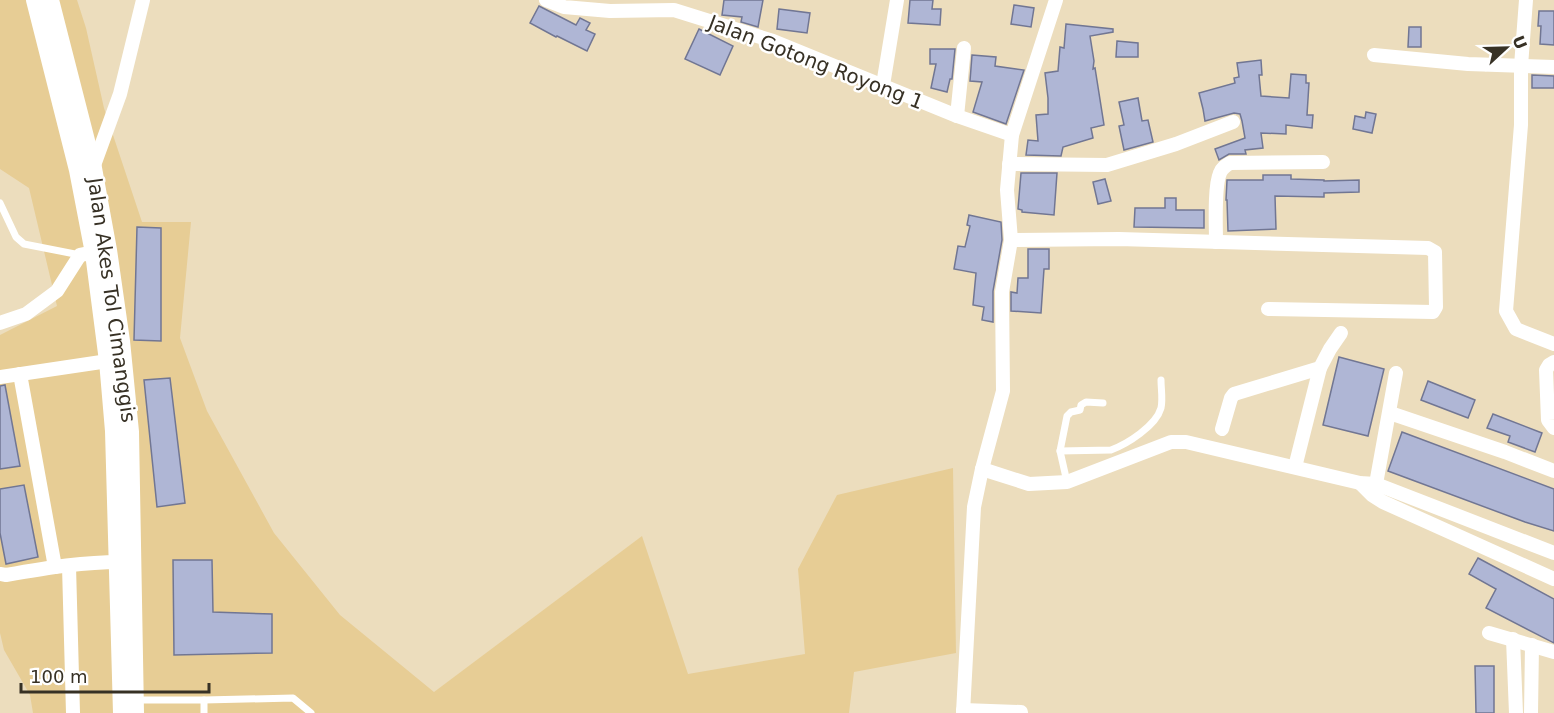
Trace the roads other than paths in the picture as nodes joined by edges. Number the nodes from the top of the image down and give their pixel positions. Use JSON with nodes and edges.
{"nodes":[{"id":1,"x":35,"y":0,"type":"edge"},
{"id":2,"x":50,"y":0,"type":"edge"},
{"id":3,"x":143,"y":0,"type":"edge"},
{"id":4,"x":546,"y":0,"type":"edge"},
{"id":5,"x":897,"y":0,"type":"edge"},
{"id":6,"x":1056,"y":0,"type":"edge"},
{"id":7,"x":1526,"y":0,"type":"edge"},
{"id":8,"x":964,"y":48,"type":"dead end"},
{"id":9,"x":1374,"y":55,"type":"dead end"},
{"id":10,"x":1521,"y":66,"type":"junction"},
{"id":11,"x":1554,"y":67,"type":"edge"},
{"id":12,"x":883,"y":85,"type":"junction"},
{"id":13,"x":957,"y":116,"type":"junction"},
{"id":14,"x":1233,"y":122,"type":"dead end"},
{"id":15,"x":1012,"y":135,"type":"junction"},
{"id":16,"x":1323,"y":162,"type":"dead end"},
{"id":17,"x":1009,"y":164,"type":"junction"},
{"id":18,"x":86,"y":169,"type":"junction"},
{"id":19,"x":0,"y":203,"type":"edge"},
{"id":20,"x":1011,"y":240,"type":"junction"},
{"id":21,"x":1216,"y":242,"type":"junction"},
{"id":22,"x":94,"y":253,"type":"junction"},
{"id":23,"x":1268,"y":309,"type":"dead end"},
{"id":24,"x":0,"y":323,"type":"edge"},
{"id":25,"x":1341,"y":333,"type":"dead end"},
{"id":26,"x":1554,"y":344,"type":"edge"},
{"id":27,"x":108,"y":361,"type":"junction"},
{"id":28,"x":1554,"y":362,"type":"edge"},
{"id":29,"x":1320,"y":368,"type":"junction"},
{"id":30,"x":1396,"y":373,"type":"dead end"},
{"id":31,"x":20,"y":374,"type":"junction"},
{"id":32,"x":0,"y":377,"type":"edge"},
{"id":33,"x":1161,"y":380,"type":"dead end"},
{"id":34,"x":1103,"y":403,"type":"dead end"},
{"id":35,"x":1390,"y":413,"type":"junction"},
{"id":36,"x":1554,"y":428,"type":"edge"},
{"id":37,"x":1222,"y":429,"type":"dead end"},
{"id":38,"x":1060,"y":451,"type":"junction"},
{"id":39,"x":1295,"y":467,"type":"junction"},
{"id":40,"x":982,"y":469,"type":"junction"},
{"id":41,"x":1554,"y":471,"type":"edge"},
{"id":42,"x":1067,"y":482,"type":"junction"},
{"id":43,"x":1360,"y":483,"type":"junction"},
{"id":44,"x":1376,"y":484,"type":"junction"},
{"id":45,"x":1554,"y":553,"type":"edge"},
{"id":46,"x":125,"y":562,"type":"junction"},
{"id":47,"x":62,"y":566,"type":"junction"},
{"id":48,"x":0,"y":574,"type":"edge"},
{"id":49,"x":1554,"y":579,"type":"edge"},
{"id":50,"x":1489,"y":633,"type":"dead end"},
{"id":51,"x":1514,"y":639,"type":"junction"},
{"id":52,"x":1532,"y":645,"type":"junction"},
{"id":53,"x":1554,"y":652,"type":"edge"},
{"id":54,"x":204,"y":700,"type":"junction"},
{"id":55,"x":135,"y":706,"type":"edge"},
{"id":56,"x":963,"y":711,"type":"edge"},
{"id":57,"x":1022,"y":712,"type":"edge"},
{"id":58,"x":73,"y":713,"type":"edge"},
{"id":59,"x":122,"y":713,"type":"edge"},
{"id":60,"x":204,"y":713,"type":"edge"},
{"id":61,"x":311,"y":713,"type":"edge"},
{"id":62,"x":1516,"y":713,"type":"edge"},
{"id":63,"x":1531,"y":713,"type":"edge"}],
"edges":[{"from":1,"to":18,"type":"main road"},
{"from":2,"to":18,"type":"main road","name":"Jalan Akes Tol Cimanggis"},
{"from":3,"to":18,"type":"street"},
{"from":4,"to":12,"type":"street","name":"Jalan Gotong Royong 1"},
{"from":5,"to":12,"type":"street"},
{"from":6,"to":15,"type":"street"},
{"from":7,"to":10,"type":"street"},
{"from":8,"to":13,"type":"street"},
{"from":9,"to":10,"type":"street"},
{"from":10,"to":11,"type":"street"},
{"from":10,"to":26,"type":"street"},
{"from":12,"to":13,"type":"street","name":"Jalan Gotong Royong 1"},
{"from":13,"to":15,"type":"street","name":"Jalan Gotong Royong 1"},
{"from":14,"to":17,"type":"street"},
{"from":15,"to":17,"type":"street"},
{"from":16,"to":21,"type":"street"},
{"from":17,"to":20,"type":"street"},
{"from":18,"to":22,"type":"main road"},
{"from":19,"to":22,"type":"lane"},
{"from":20,"to":21,"type":"street"},
{"from":20,"to":40,"type":"street"},
{"from":21,"to":23,"type":"street"},
{"from":22,"to":24,"type":"street"},
{"from":22,"to":27,"type":"main road"},
{"from":22,"to":46,"type":"main road","name":"Jalan Akes Tol Cimanggis"},
{"from":25,"to":29,"type":"street"},
{"from":27,"to":31,"type":"street"},
{"from":27,"to":46,"type":"main road"},
{"from":28,"to":36,"type":"street"},
{"from":29,"to":37,"type":"street"},
{"from":29,"to":39,"type":"street"},
{"from":30,"to":35,"type":"street"},
{"from":31,"to":32,"type":"street"},
{"from":31,"to":47,"type":"street"},
{"from":33,"to":38,"type":"lane"},
{"from":34,"to":38,"type":"lane"},
{"from":35,"to":41,"type":"street"},
{"from":35,"to":44,"type":"street"},
{"from":38,"to":42,"type":"lane"},
{"from":39,"to":42,"type":"street"},
{"from":39,"to":43,"type":"street"},
{"from":40,"to":42,"type":"street"},
{"from":40,"to":56,"type":"street"},
{"from":43,"to":44,"type":"street"},
{"from":43,"to":49,"type":"street"},
{"from":44,"to":45,"type":"street"},
{"from":46,"to":47,"type":"street"},
{"from":46,"to":55,"type":"main road","name":"Jalan Akes Tol Cimanggis"},
{"from":46,"to":59,"type":"main road"},
{"from":47,"to":48,"type":"street"},
{"from":47,"to":58,"type":"street"},
{"from":50,"to":51,"type":"street"},
{"from":51,"to":52,"type":"street"},
{"from":51,"to":62,"type":"street"},
{"from":52,"to":53,"type":"street"},
{"from":52,"to":63,"type":"street"},
{"from":54,"to":55,"type":"lane"},
{"from":54,"to":60,"type":"lane"},
{"from":54,"to":61,"type":"lane"},
{"from":56,"to":57,"type":"street"}]}
